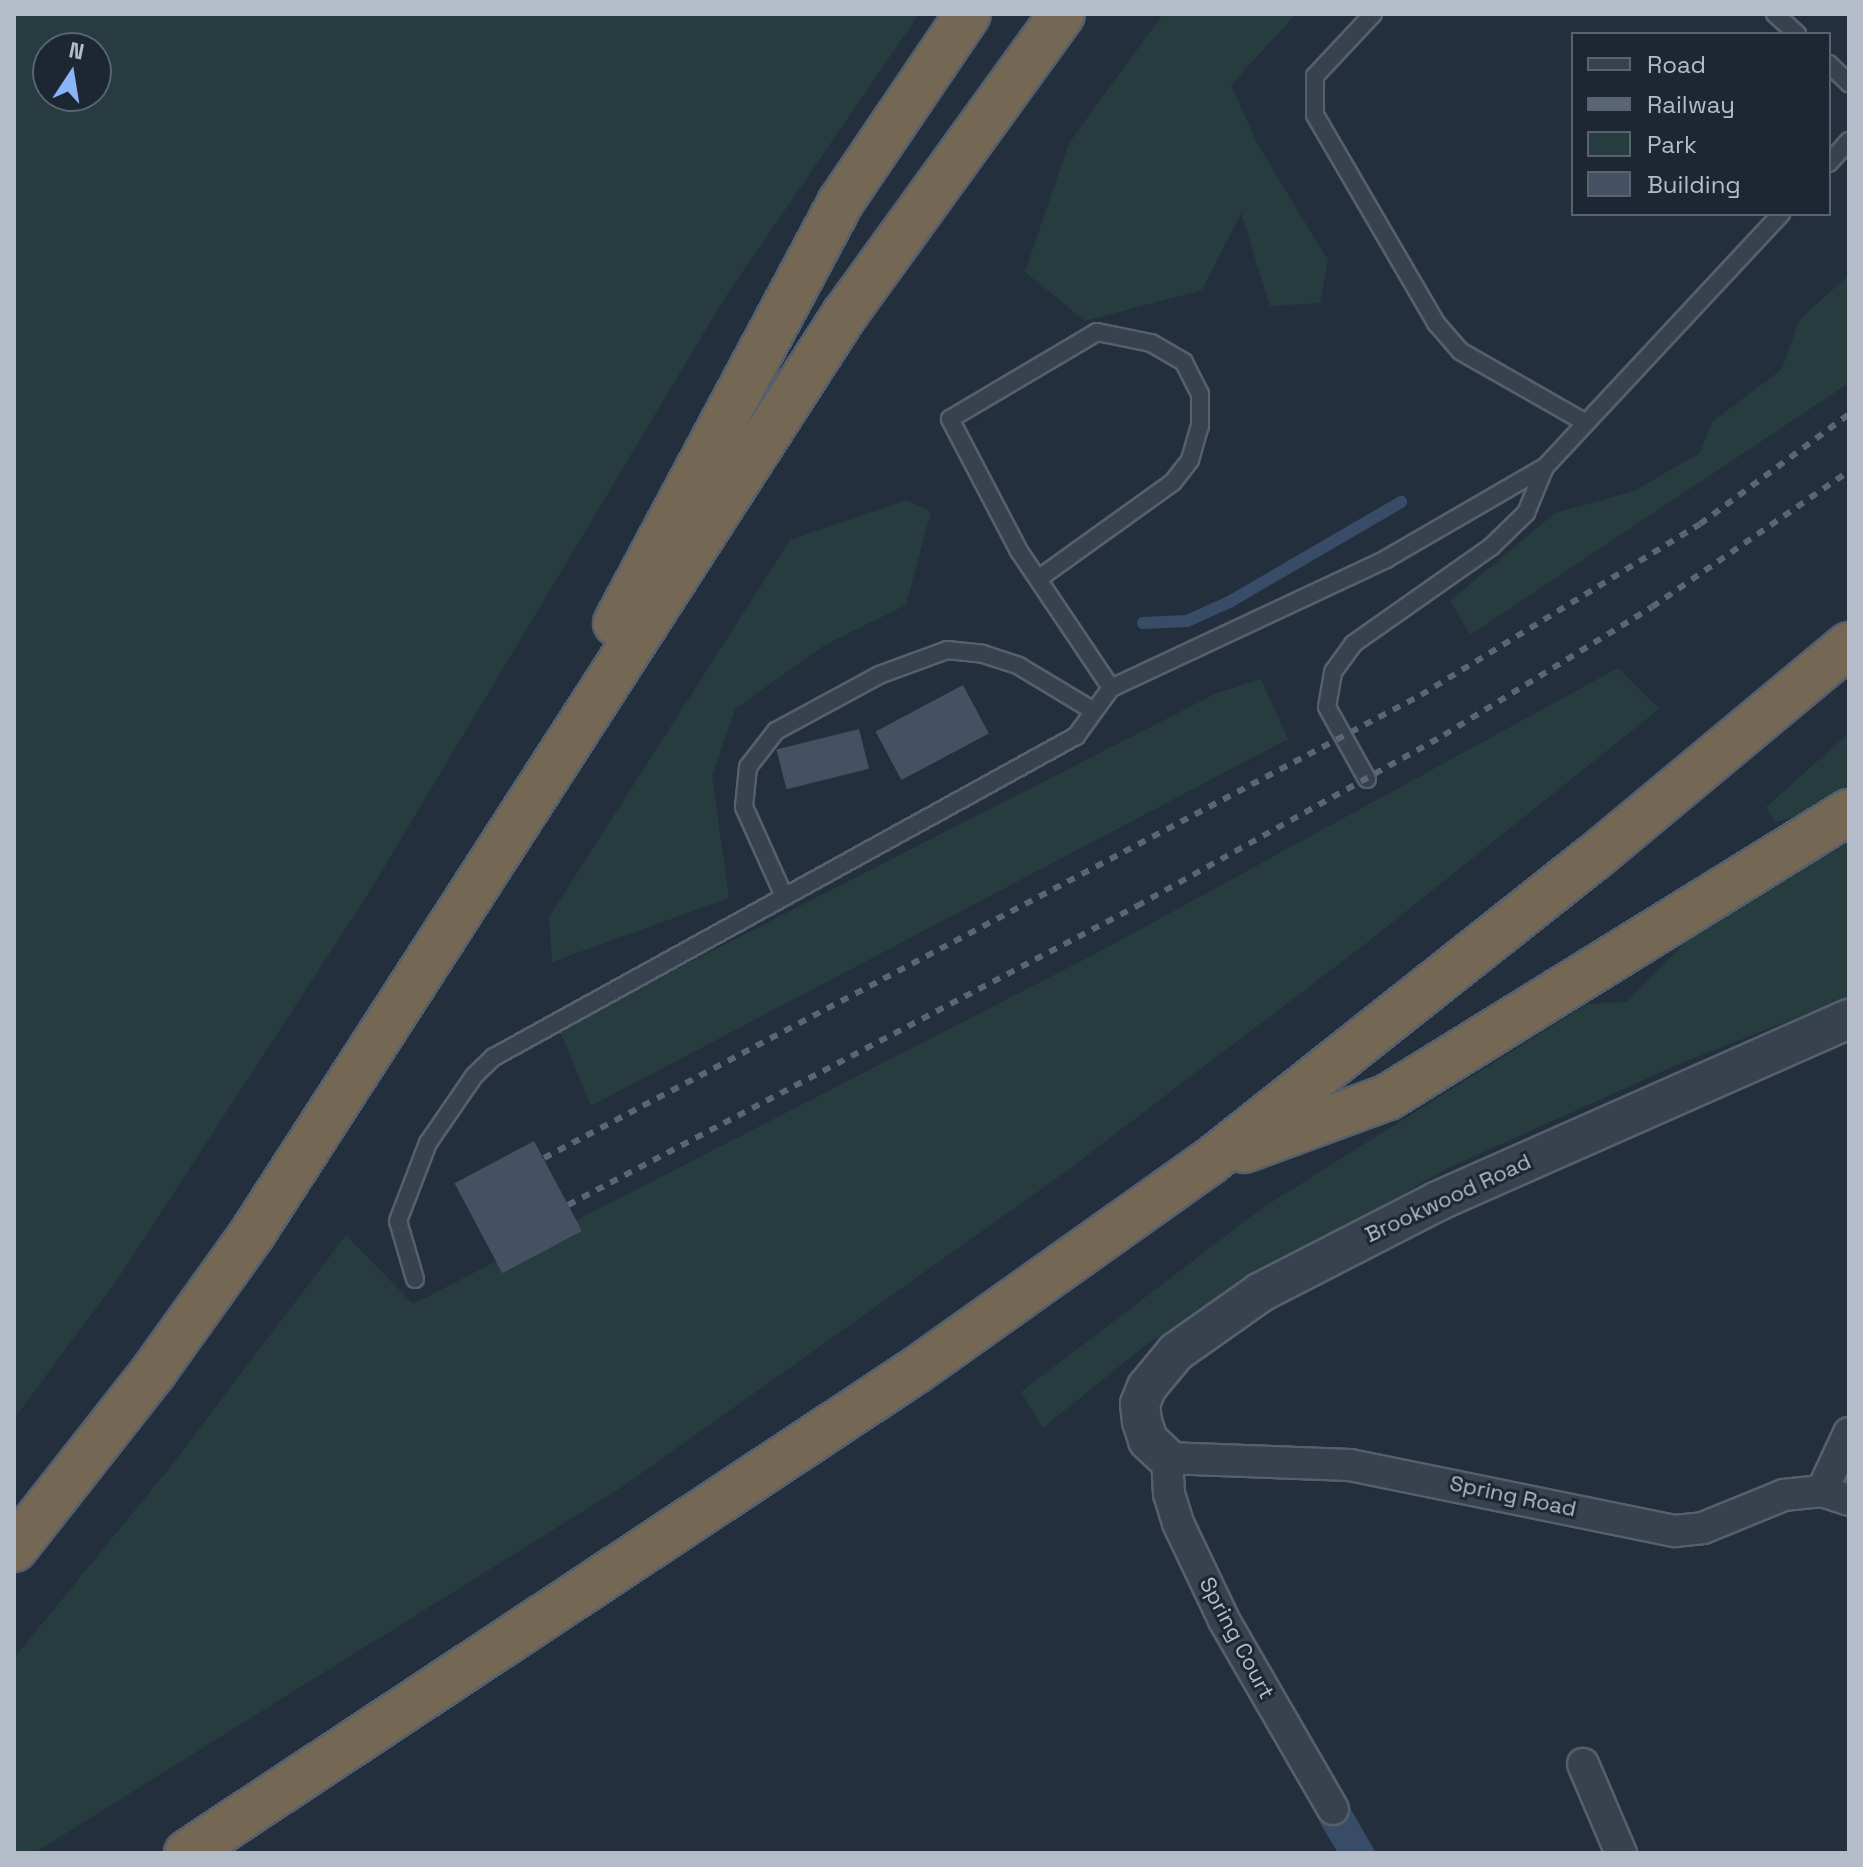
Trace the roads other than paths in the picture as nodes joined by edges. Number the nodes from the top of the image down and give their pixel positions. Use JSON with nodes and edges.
{"nodes":[{"id":1,"x":1062,"y":14,"type":"edge"},
{"id":2,"x":1373,"y":14,"type":"edge"},
{"id":3,"x":1775,"y":14,"type":"edge"},
{"id":4,"x":965,"y":21,"type":"edge"},
{"id":5,"x":1795,"y":32,"type":"edge"},
{"id":6,"x":1831,"y":66,"type":"edge"},
{"id":7,"x":1849,"y":83,"type":"edge"},
{"id":8,"x":1849,"y":141,"type":"edge"},
{"id":9,"x":1831,"y":161,"type":"edge"},
{"id":10,"x":1779,"y":216,"type":"edge"},
{"id":11,"x":1586,"y":423,"type":"junction"},
{"id":12,"x":1545,"y":467,"type":"junction"},
{"id":13,"x":1038,"y":579,"type":"junction"},
{"id":14,"x":1849,"y":645,"type":"edge"},
{"id":15,"x":1111,"y":688,"type":"junction"},
{"id":16,"x":1094,"y":711,"type":"junction"},
{"id":17,"x":1367,"y":779,"type":"dead end"},
{"id":18,"x":1849,"y":812,"type":"edge"},
{"id":19,"x":482,"y":880,"type":"junction"},
{"id":20,"x":784,"y":896,"type":"junction"},
{"id":21,"x":1849,"y":1019,"type":"edge"},
{"id":22,"x":1208,"y":1163,"type":"junction"},
{"id":23,"x":415,"y":1279,"type":"dead end"},
{"id":24,"x":1849,"y":1433,"type":"edge"},
{"id":25,"x":1167,"y":1458,"type":"junction"},
{"id":26,"x":1835,"y":1495,"type":"edge"},
{"id":27,"x":14,"y":1549,"type":"edge"},
{"id":28,"x":1583,"y":1764,"type":"dead end"},
{"id":29,"x":1333,"y":1809,"type":"dead end"},
{"id":30,"x":187,"y":1853,"type":"edge"},
{"id":31,"x":1621,"y":1853,"type":"edge"}],
"edges":[{"from":1,"to":19,"type":"highway"},
{"from":2,"to":11,"type":"lane"},
{"from":3,"to":5,"type":"lane"},
{"from":4,"to":19,"type":"highway"},
{"from":6,"to":7,"type":"lane"},
{"from":8,"to":9,"type":"lane"},
{"from":10,"to":11,"type":"lane"},
{"from":11,"to":12,"type":"lane"},
{"from":12,"to":15,"type":"lane"},
{"from":12,"to":17,"type":"lane"},
{"from":13,"to":13,"type":"lane"},
{"from":13,"to":15,"type":"lane"},
{"from":14,"to":22,"type":"highway"},
{"from":15,"to":16,"type":"lane"},
{"from":16,"to":20,"type":"lane"},
{"from":16,"to":20,"type":"lane"},
{"from":18,"to":22,"type":"highway"},
{"from":19,"to":27,"type":"highway"},
{"from":20,"to":23,"type":"lane"},
{"from":21,"to":25,"type":"street","name":"Brookwood Road"},
{"from":22,"to":30,"type":"highway"},
{"from":24,"to":26,"type":"street"},
{"from":25,"to":26,"type":"street","name":"Spring Road"},
{"from":25,"to":29,"type":"street","name":"Spring Court"},
{"from":28,"to":31,"type":"street"}]}
